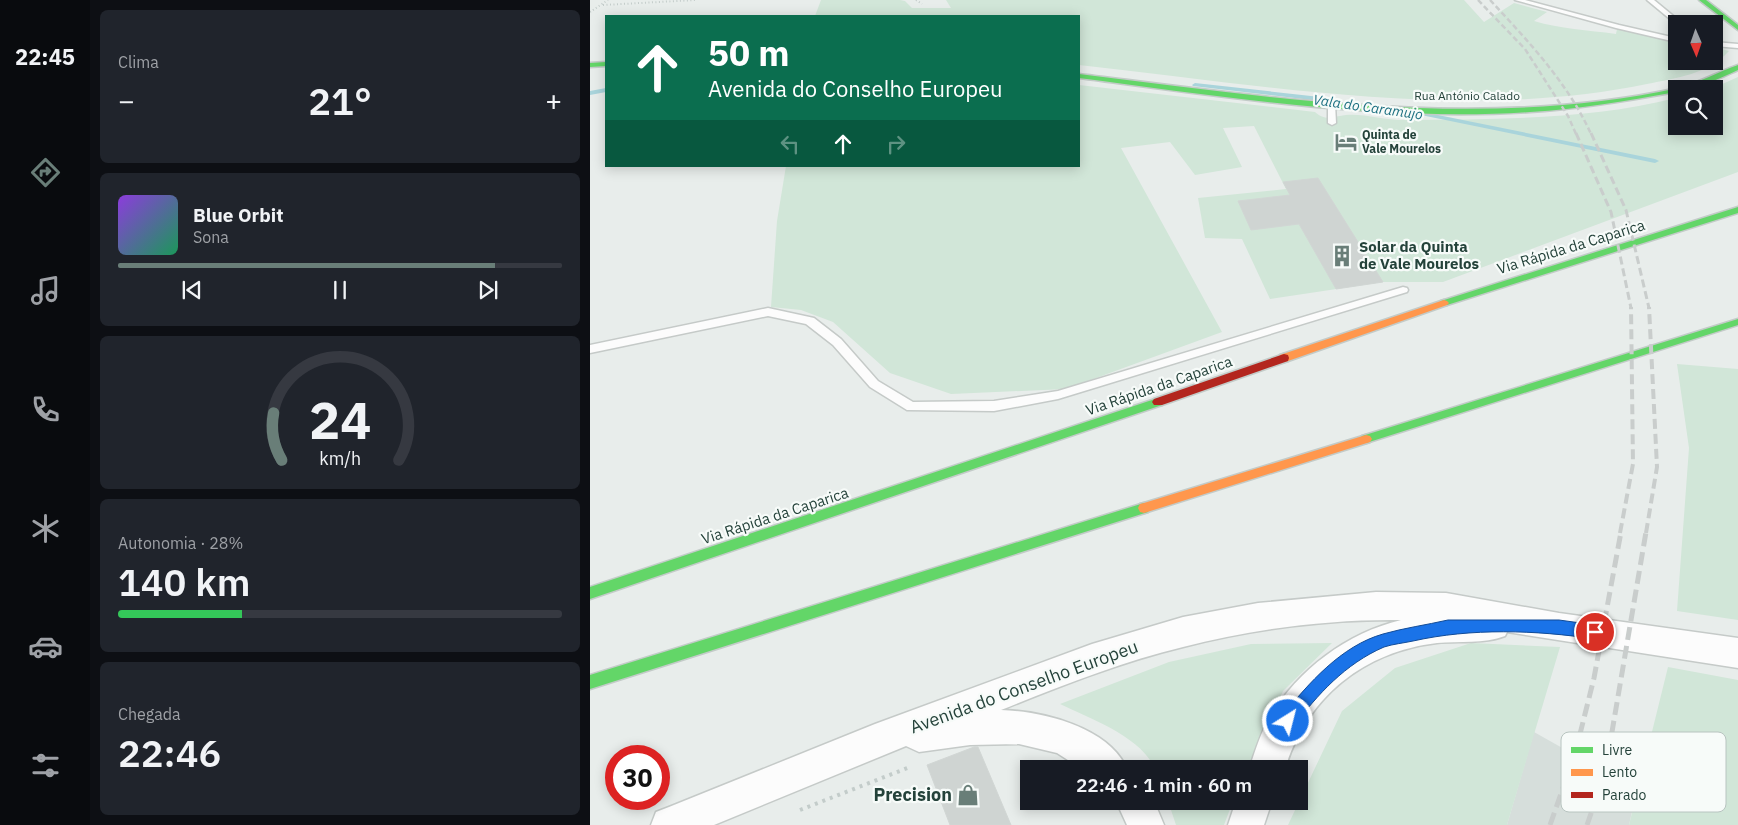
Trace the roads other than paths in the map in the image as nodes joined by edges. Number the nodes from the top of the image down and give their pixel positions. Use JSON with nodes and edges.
{"nodes":[{"id":1,"x":1518,"y":0,"type":"edge"},
{"id":2,"x":1650,"y":0,"type":"edge"},
{"id":3,"x":1702,"y":0,"type":"edge"},
{"id":4,"x":1669,"y":15,"type":"edge"},
{"id":5,"x":1738,"y":28,"type":"edge"},
{"id":6,"x":1668,"y":38,"type":"edge"},
{"id":7,"x":1723,"y":45,"type":"edge"},
{"id":8,"x":1738,"y":46,"type":"edge"},
{"id":9,"x":605,"y":64,"type":"edge"},
{"id":10,"x":590,"y":65,"type":"edge"},
{"id":11,"x":1738,"y":67,"type":"edge"},
{"id":12,"x":1080,"y":76,"type":"edge"},
{"id":13,"x":1712,"y":80,"type":"edge"},
{"id":14,"x":1668,"y":91,"type":"edge"},
{"id":15,"x":1331,"y":104,"type":"junction"},
{"id":16,"x":1332,"y":123,"type":"dead end"},
{"id":17,"x":1738,"y":210,"type":"edge"},
{"id":18,"x":1403,"y":290,"type":"dead end"},
{"id":19,"x":1738,"y":322,"type":"edge"},
{"id":20,"x":590,"y":349,"type":"edge"},
{"id":21,"x":590,"y":594,"type":"edge"},
{"id":22,"x":1559,"y":627,"type":"junction"},
{"id":23,"x":1738,"y":653,"type":"edge"},
{"id":24,"x":590,"y":682,"type":"edge"},
{"id":25,"x":875,"y":741,"type":"junction"},
{"id":26,"x":1100,"y":760,"type":"edge"},
{"id":27,"x":1270,"y":760,"type":"edge"},
{"id":28,"x":1138,"y":810,"type":"edge"},
{"id":29,"x":1251,"y":810,"type":"edge"},
{"id":30,"x":669,"y":825,"type":"edge"},
{"id":31,"x":1146,"y":825,"type":"edge"},
{"id":32,"x":1246,"y":825,"type":"edge"}],
"edges":[{"from":1,"to":6,"type":"lane"},
{"from":2,"to":4,"type":"lane"},
{"from":3,"to":5,"type":"main road"},
{"from":7,"to":8,"type":"lane"},
{"from":9,"to":10,"type":"main road"},
{"from":11,"to":13,"type":"main road"},
{"from":12,"to":15,"type":"main road","name":"Rua António Calado"},
{"from":14,"to":15,"type":"main road","name":"Rua António Calado"},
{"from":15,"to":16,"type":"lane"},
{"from":17,"to":21,"type":"main road","name":"Via Rápida da Caparica"},
{"from":18,"to":20,"type":"lane"},
{"from":19,"to":24,"type":"main road"},
{"from":22,"to":23,"type":"street","name":"Avenida do Conselho Europeu"},
{"from":22,"to":25,"type":"street","name":"Avenida do Conselho Europeu"},
{"from":22,"to":27,"type":"street"},
{"from":25,"to":26,"type":"street","name":"Avenida do Conselho Europeu"},
{"from":25,"to":30,"type":"street","name":"Avenida do Conselho Europeu"},
{"from":28,"to":31,"type":"street"},
{"from":29,"to":32,"type":"street"}]}
